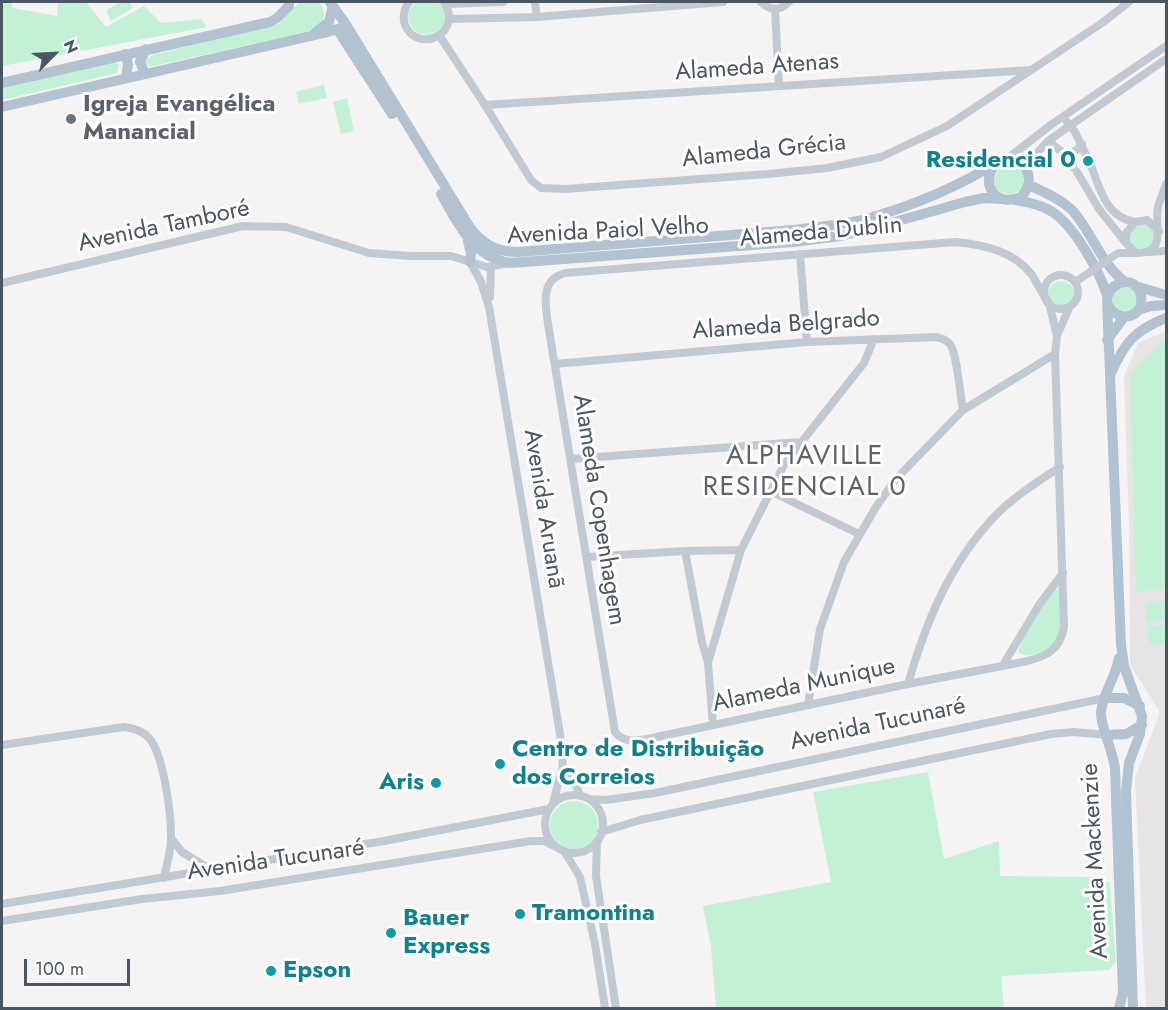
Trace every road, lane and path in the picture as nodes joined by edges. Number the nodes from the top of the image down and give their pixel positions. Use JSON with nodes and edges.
{"nodes":[{"id":1,"x":409,"y":2,"type":"edge"},
{"id":2,"x":503,"y":2,"type":"edge"},
{"id":3,"x":535,"y":2,"type":"edge"},
{"id":4,"x":723,"y":2,"type":"edge"},
{"id":5,"x":761,"y":2,"type":"edge"},
{"id":6,"x":789,"y":2,"type":"edge"},
{"id":7,"x":1129,"y":2,"type":"edge"},
{"id":8,"x":290,"y":3,"type":"edge"},
{"id":9,"x":445,"y":3,"type":"edge"},
{"id":10,"x":332,"y":4,"type":"edge"},
{"id":11,"x":621,"y":6,"type":"edge"},
{"id":12,"x":775,"y":9,"type":"junction"},
{"id":13,"x":537,"y":17,"type":"junction"},
{"id":14,"x":449,"y":19,"type":"junction"},
{"id":15,"x":342,"y":27,"type":"junction"},
{"id":16,"x":313,"y":35,"type":"junction"},
{"id":17,"x":439,"y":35,"type":"junction"},
{"id":18,"x":1167,"y":46,"type":"edge"},
{"id":19,"x":146,"y":49,"type":"junction"},
{"id":20,"x":125,"y":54,"type":"junction"},
{"id":21,"x":1167,"y":59,"type":"edge"},
{"id":22,"x":1031,"y":70,"type":"junction"},
{"id":23,"x":145,"y":74,"type":"junction"},
{"id":24,"x":126,"y":78,"type":"junction"},
{"id":25,"x":2,"y":83,"type":"edge"},
{"id":26,"x":779,"y":86,"type":"junction"},
{"id":27,"x":485,"y":105,"type":"junction"},
{"id":28,"x":2,"y":106,"type":"edge"},
{"id":29,"x":1062,"y":118,"type":"junction"},
{"id":30,"x":1070,"y":126,"type":"junction"},
{"id":31,"x":1048,"y":141,"type":"junction"},
{"id":32,"x":1082,"y":144,"type":"junction"},
{"id":33,"x":1066,"y":155,"type":"junction"},
{"id":34,"x":1007,"y":159,"type":"junction"},
{"id":35,"x":995,"y":164,"type":"junction"},
{"id":36,"x":1024,"y":166,"type":"junction"},
{"id":37,"x":1167,"y":184,"type":"edge"},
{"id":38,"x":1029,"y":185,"type":"junction"},
{"id":39,"x":1001,"y":199,"type":"junction"},
{"id":40,"x":1015,"y":200,"type":"junction"},
{"id":41,"x":1158,"y":206,"type":"junction"},
{"id":42,"x":1139,"y":220,"type":"junction"},
{"id":43,"x":1161,"y":234,"type":"edge"},
{"id":44,"x":467,"y":238,"type":"junction"},
{"id":45,"x":1126,"y":244,"type":"junction"},
{"id":46,"x":1167,"y":251,"type":"edge"},
{"id":47,"x":1148,"y":252,"type":"junction"},
{"id":48,"x":1136,"y":253,"type":"junction"},
{"id":49,"x":800,"y":254,"type":"junction"},
{"id":50,"x":1117,"y":254,"type":"junction"},
{"id":51,"x":470,"y":262,"type":"junction"},
{"id":52,"x":510,"y":263,"type":"junction"},
{"id":53,"x":491,"y":267,"type":"junction"},
{"id":54,"x":1031,"y":275,"type":"junction"},
{"id":55,"x":1056,"y":276,"type":"junction"},
{"id":56,"x":1075,"y":282,"type":"junction"},
{"id":57,"x":2,"y":283,"type":"edge"},
{"id":58,"x":1130,"y":284,"type":"junction"},
{"id":59,"x":545,"y":295,"type":"joint"},
{"id":60,"x":1167,"y":295,"type":"edge"},
{"id":61,"x":1108,"y":300,"type":"junction"},
{"id":62,"x":1048,"y":301,"type":"junction"},
{"id":63,"x":1167,"y":305,"type":"edge"},
{"id":64,"x":1070,"y":306,"type":"junction"},
{"id":65,"x":489,"y":307,"type":"junction"},
{"id":66,"x":1138,"y":310,"type":"junction"},
{"id":67,"x":1124,"y":317,"type":"junction"},
{"id":68,"x":1167,"y":318,"type":"edge"},
{"id":69,"x":1057,"y":336,"type":"junction"},
{"id":70,"x":874,"y":339,"type":"junction"},
{"id":71,"x":1107,"y":341,"type":"junction"},
{"id":72,"x":807,"y":342,"type":"junction"},
{"id":73,"x":1055,"y":354,"type":"junction"},
{"id":74,"x":555,"y":364,"type":"junction"},
{"id":75,"x":1110,"y":376,"type":"junction"},
{"id":76,"x":963,"y":410,"type":"junction"},
{"id":77,"x":800,"y":442,"type":"junction"},
{"id":78,"x":570,"y":459,"type":"junction"},
{"id":79,"x":1060,"y":467,"type":"junction"},
{"id":80,"x":770,"y":491,"type":"junction"},
{"id":81,"x":859,"y":534,"type":"junction"},
{"id":82,"x":685,"y":550,"type":"junction"},
{"id":83,"x":741,"y":550,"type":"junction"},
{"id":84,"x":586,"y":557,"type":"junction"},
{"id":85,"x":1063,"y":572,"type":"junction"},
{"id":86,"x":1121,"y":646,"type":"junction"},
{"id":87,"x":708,"y":663,"type":"junction"},
{"id":88,"x":1003,"y":665,"type":"junction"},
{"id":89,"x":908,"y":684,"type":"junction"},
{"id":90,"x":1105,"y":698,"type":"junction"},
{"id":91,"x":808,"y":705,"type":"junction"},
{"id":92,"x":1140,"y":706,"type":"junction"},
{"id":93,"x":713,"y":725,"type":"junction"},
{"id":94,"x":1142,"y":725,"type":"junction"},
{"id":95,"x":615,"y":732,"type":"joint"},
{"id":96,"x":1107,"y":735,"type":"junction"},
{"id":97,"x":2,"y":745,"type":"edge"},
{"id":98,"x":564,"y":766,"type":"junction"},
{"id":99,"x":580,"y":795,"type":"junction"},
{"id":100,"x":589,"y":799,"type":"junction"},
{"id":101,"x":551,"y":806,"type":"junction"},
{"id":102,"x":599,"y":837,"type":"junction"},
{"id":103,"x":171,"y":838,"type":"junction"},
{"id":104,"x":560,"y":849,"type":"junction"},
{"id":105,"x":211,"y":870,"type":"junction"},
{"id":106,"x":596,"y":876,"type":"junction"},
{"id":107,"x":164,"y":878,"type":"junction"},
{"id":108,"x":580,"y":878,"type":"junction"},
{"id":109,"x":2,"y":903,"type":"edge"},
{"id":110,"x":2,"y":921,"type":"edge"},
{"id":111,"x":605,"y":1008,"type":"edge"},
{"id":112,"x":616,"y":1008,"type":"edge"},
{"id":113,"x":1119,"y":1008,"type":"edge"},
{"id":114,"x":1133,"y":1008,"type":"edge"}],
"edges":[{"from":1,"to":17,"type":"street"},
{"from":2,"to":9,"type":"street"},
{"from":3,"to":13,"type":"street"},
{"from":4,"to":11,"type":"street"},
{"from":5,"to":12,"type":"street"},
{"from":6,"to":12,"type":"street"},
{"from":7,"to":22,"type":"street","name":"Alameda Grécia"},
{"from":8,"to":19,"type":"main road"},
{"from":9,"to":14,"type":"street"},
{"from":10,"to":15,"type":"main road"},
{"from":10,"to":16,"type":"main road"},
{"from":11,"to":13,"type":"street"},
{"from":12,"to":26,"type":"street"},
{"from":13,"to":14,"type":"street"},
{"from":14,"to":17,"type":"street"},
{"from":15,"to":16,"type":"main road"},
{"from":15,"to":35,"type":"main road","name":"Avenida Paiol Velho"},
{"from":15,"to":44,"type":"main road","name":"Avenida Paiol Velho"},
{"from":16,"to":23,"type":"main road"},
{"from":17,"to":27,"type":"street","name":"Alameda Grécia"},
{"from":18,"to":29,"type":"street"},
{"from":19,"to":20,"type":"main road"},
{"from":19,"to":23,"type":"main road"},
{"from":20,"to":24,"type":"main road"},
{"from":20,"to":25,"type":"main road"},
{"from":21,"to":30,"type":"street"},
{"from":22,"to":26,"type":"street","name":"Alameda Atenas"},
{"from":22,"to":27,"type":"street","name":"Alameda Grécia"},
{"from":23,"to":24,"type":"main road"},
{"from":24,"to":28,"type":"main road"},
{"from":26,"to":27,"type":"street","name":"Alameda Atenas"},
{"from":29,"to":30,"type":"street"},
{"from":29,"to":34,"type":"street"},
{"from":30,"to":31,"type":"street"},
{"from":30,"to":32,"type":"street"},
{"from":31,"to":33,"type":"street"},
{"from":31,"to":36,"type":"street"},
{"from":32,"to":33,"type":"street"},
{"from":32,"to":42,"type":"street"},
{"from":33,"to":45,"type":"street"},
{"from":34,"to":35,"type":"main road","name":"Avenida Paiol Velho"},
{"from":34,"to":36,"type":"main road"},
{"from":35,"to":39,"type":"main road"},
{"from":36,"to":38,"type":"main road"},
{"from":37,"to":41,"type":"street"},
{"from":38,"to":40,"type":"main road"},
{"from":38,"to":58,"type":"main road"},
{"from":39,"to":40,"type":"main road","name":"Avenida Paiol Velho"},
{"from":39,"to":52,"type":"main road","name":"Avenida Paiol Velho"},
{"from":40,"to":61,"type":"main road","name":"Avenida Paiol Velho"},
{"from":41,"to":42,"type":"street"},
{"from":41,"to":43,"type":"street"},
{"from":42,"to":43,"type":"street"},
{"from":42,"to":45,"type":"street"},
{"from":43,"to":47,"type":"street"},
{"from":44,"to":51,"type":"main road"},
{"from":44,"to":52,"type":"main road","name":"Avenida Paiol Velho"},
{"from":45,"to":48,"type":"street"},
{"from":45,"to":50,"type":"street"},
{"from":46,"to":47,"type":"street"},
{"from":47,"to":48,"type":"street"},
{"from":48,"to":50,"type":"street"},
{"from":49,"to":54,"type":"street","name":"Alameda Dublin"},
{"from":49,"to":59,"type":"street","name":"Alameda Dublin"},
{"from":49,"to":72,"type":"street"},
{"from":50,"to":56,"type":"street","bridge":true},
{"from":51,"to":53,"type":"street","name":"Avenida Tamboré"},
{"from":51,"to":57,"type":"street","name":"Avenida Tamboré"},
{"from":51,"to":65,"type":"street","name":"Avenida Aruanã"},
{"from":52,"to":53,"type":"street","name":"Avenida Tamboré"},
{"from":53,"to":65,"type":"street"},
{"from":54,"to":55,"type":"street"},
{"from":54,"to":62,"type":"street","name":"Alameda Dublin"},
{"from":55,"to":56,"type":"street"},
{"from":55,"to":62,"type":"street"},
{"from":56,"to":64,"type":"street"},
{"from":58,"to":60,"type":"main road"},
{"from":58,"to":61,"type":"main road"},
{"from":58,"to":66,"type":"main road"},
{"from":59,"to":74,"type":"street","name":"Alameda Copenhagem"},
{"from":61,"to":67,"type":"main road","name":"Avenida Paiol Velho"},
{"from":61,"to":71,"type":"main road","name":"Avenida Mackenzie"},
{"from":62,"to":64,"type":"street"},
{"from":62,"to":69,"type":"street","name":"Alameda Munique"},
{"from":63,"to":66,"type":"main road"},
{"from":64,"to":69,"type":"street","name":"Alameda Munique"},
{"from":65,"to":98,"type":"street","name":"Avenida Aruanã"},
{"from":66,"to":67,"type":"main road"},
{"from":67,"to":71,"type":"main road"},
{"from":68,"to":75,"type":"main road"},
{"from":69,"to":73,"type":"street","name":"Alameda Munique"},
{"from":70,"to":72,"type":"street","name":"Alameda Belgrado"},
{"from":70,"to":76,"type":"street","name":"Alameda Belgrado"},
{"from":70,"to":77,"type":"street"},
{"from":71,"to":75,"type":"main road","name":"Avenida Mackenzie"},
{"from":72,"to":74,"type":"street","name":"Alameda Belgrado"},
{"from":73,"to":76,"type":"street"},
{"from":73,"to":79,"type":"street","name":"Alameda Munique"},
{"from":74,"to":78,"type":"street","name":"Alameda Copenhagem"},
{"from":75,"to":86,"type":"main road","name":"Avenida Mackenzie"},
{"from":76,"to":81,"type":"street"},
{"from":77,"to":78,"type":"street"},
{"from":77,"to":80,"type":"street"},
{"from":78,"to":84,"type":"street","name":"Alameda Copenhagem"},
{"from":79,"to":85,"type":"street","name":"Alameda Munique"},
{"from":79,"to":89,"type":"street"},
{"from":80,"to":81,"type":"street"},
{"from":80,"to":83,"type":"street"},
{"from":81,"to":91,"type":"street"},
{"from":82,"to":83,"type":"street"},
{"from":82,"to":84,"type":"street"},
{"from":82,"to":87,"type":"street"},
{"from":83,"to":87,"type":"street"},
{"from":84,"to":95,"type":"street","name":"Alameda Copenhagem"},
{"from":85,"to":88,"type":"street"},
{"from":85,"to":88,"type":"street","name":"Alameda Munique"},
{"from":86,"to":90,"type":"main road","name":"Avenida Mackenzie"},
{"from":86,"to":92,"type":"main road","name":"Avenida Mackenzie"},
{"from":87,"to":93,"type":"street"},
{"from":88,"to":89,"type":"street","name":"Alameda Munique"},
{"from":89,"to":91,"type":"street","name":"Alameda Munique"},
{"from":90,"to":92,"type":"main road"},
{"from":90,"to":96,"type":"main road","name":"Avenida Mackenzie"},
{"from":90,"to":100,"type":"street","name":"Avenida Tucunaré"},
{"from":91,"to":93,"type":"street","name":"Alameda Munique"},
{"from":92,"to":94,"type":"main road","name":"Avenida Mackenzie"},
{"from":93,"to":95,"type":"street","name":"Alameda Munique"},
{"from":94,"to":96,"type":"main road"},
{"from":94,"to":114,"type":"main road","name":"Avenida Mackenzie"},
{"from":96,"to":102,"type":"street","name":"Avenida Tucunaré"},
{"from":96,"to":113,"type":"main road","name":"Avenida Mackenzie"},
{"from":97,"to":103,"type":"street"},
{"from":98,"to":99,"type":"street","name":"Avenida Aruanã"},
{"from":98,"to":101,"type":"street","name":"Avenida Aruanã"},
{"from":99,"to":100,"type":"street"},
{"from":99,"to":101,"type":"street"},
{"from":100,"to":102,"type":"street"},
{"from":101,"to":104,"type":"street"},
{"from":101,"to":105,"type":"street","name":"Avenida Tucunaré"},
{"from":102,"to":104,"type":"street"},
{"from":102,"to":106,"type":"street"},
{"from":103,"to":105,"type":"street"},
{"from":103,"to":107,"type":"street"},
{"from":104,"to":108,"type":"street"},
{"from":104,"to":110,"type":"street","name":"Avenida Tucunaré"},
{"from":105,"to":107,"type":"street","name":"Avenida Tucunaré"},
{"from":106,"to":108,"type":"street"},
{"from":106,"to":112,"type":"street"},
{"from":107,"to":109,"type":"street","name":"Avenida Tucunaré"},
{"from":108,"to":111,"type":"street"}]}
